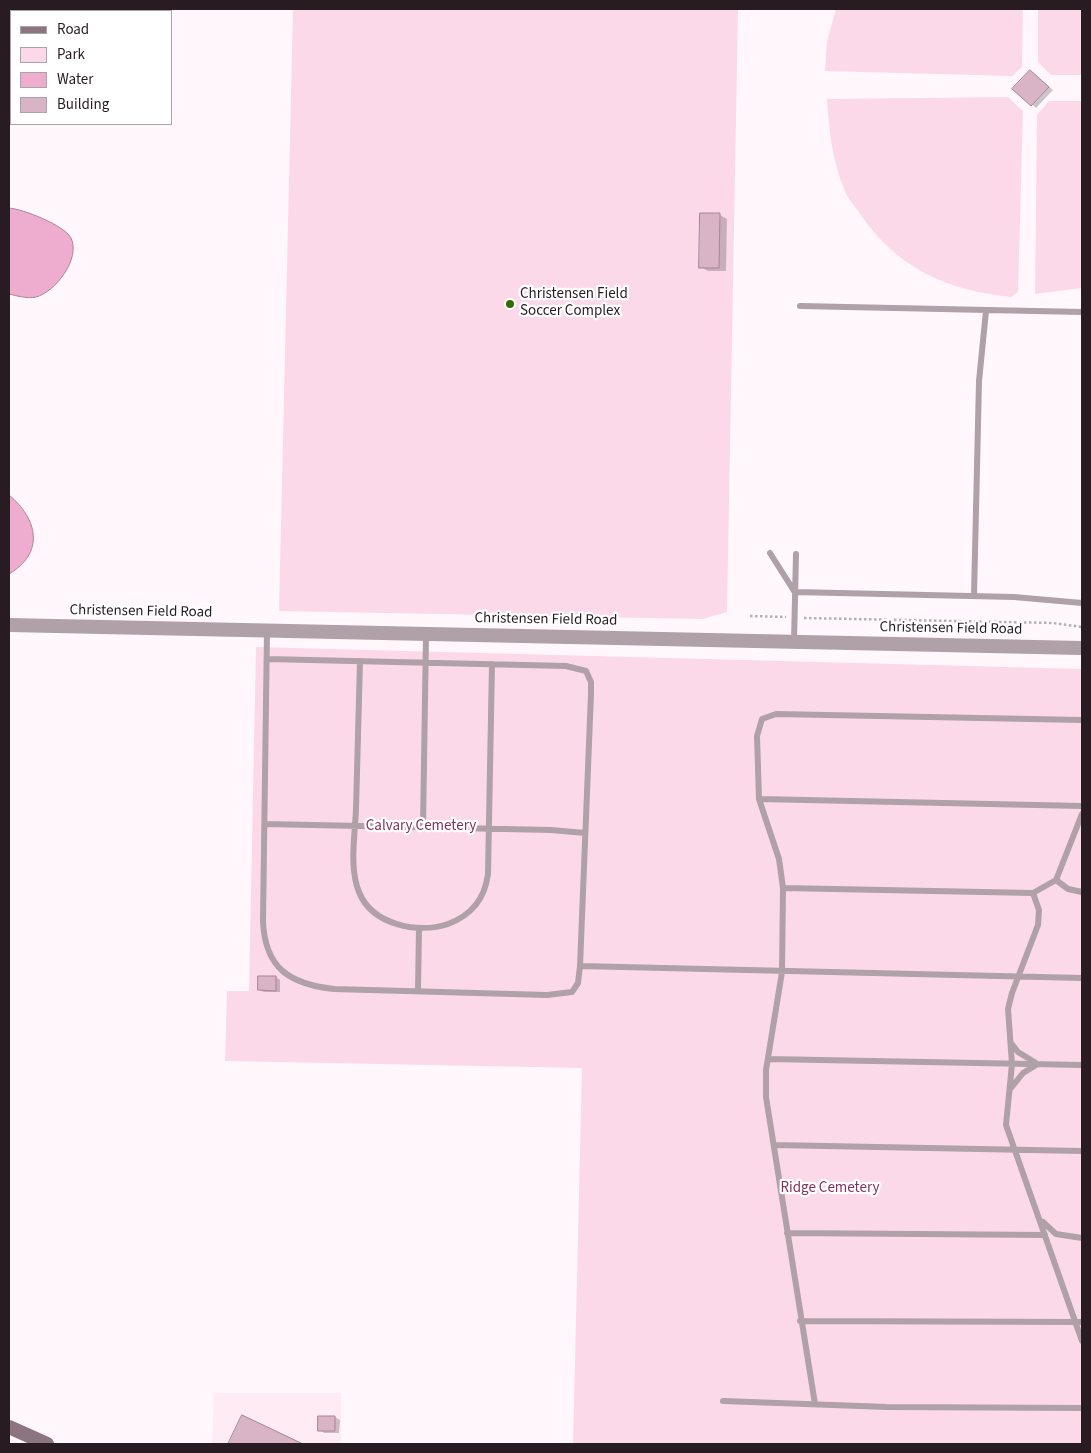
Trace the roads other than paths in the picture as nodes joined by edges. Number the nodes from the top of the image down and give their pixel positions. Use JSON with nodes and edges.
{"nodes":[{"id":1,"x":800,"y":306,"type":"dead end"},
{"id":2,"x":986,"y":311,"type":"junction"},
{"id":3,"x":1082,"y":312,"type":"edge"},
{"id":4,"x":770,"y":554,"type":"dead end"},
{"id":5,"x":796,"y":554,"type":"dead end"},
{"id":6,"x":795,"y":592,"type":"junction"},
{"id":7,"x":974,"y":596,"type":"junction"},
{"id":8,"x":1082,"y":603,"type":"edge"},
{"id":9,"x":9,"y":625,"type":"edge"},
{"id":10,"x":267,"y":631,"type":"junction"},
{"id":11,"x":426,"y":635,"type":"junction"},
{"id":12,"x":794,"y":642,"type":"junction"},
{"id":13,"x":1082,"y":648,"type":"edge"},
{"id":14,"x":267,"y":659,"type":"junction"},
{"id":15,"x":360,"y":661,"type":"junction"},
{"id":16,"x":426,"y":663,"type":"junction"},
{"id":17,"x":492,"y":664,"type":"junction"},
{"id":18,"x":1082,"y":720,"type":"edge"},
{"id":19,"x":759,"y":799,"type":"junction"},
{"id":20,"x":1082,"y":806,"type":"edge"},
{"id":21,"x":1082,"y":814,"type":"edge"},
{"id":22,"x":265,"y":824,"type":"junction"},
{"id":23,"x":355,"y":826,"type":"junction"},
{"id":24,"x":422,"y":827,"type":"junction"},
{"id":25,"x":488,"y":829,"type":"junction"},
{"id":26,"x":586,"y":833,"type":"junction"},
{"id":27,"x":1056,"y":880,"type":"junction"},
{"id":28,"x":783,"y":888,"type":"junction"},
{"id":29,"x":1082,"y":892,"type":"edge"},
{"id":30,"x":1033,"y":893,"type":"junction"},
{"id":31,"x":419,"y":928,"type":"junction"},
{"id":32,"x":580,"y":966,"type":"junction"},
{"id":33,"x":782,"y":972,"type":"junction"},
{"id":34,"x":1003,"y":977,"type":"junction"},
{"id":35,"x":1019,"y":977,"type":"junction"},
{"id":36,"x":1082,"y":978,"type":"edge"},
{"id":37,"x":418,"y":991,"type":"junction"},
{"id":38,"x":1012,"y":993,"type":"junction"},
{"id":39,"x":1010,"y":1042,"type":"junction"},
{"id":40,"x":768,"y":1059,"type":"junction"},
{"id":41,"x":1012,"y":1064,"type":"junction"},
{"id":42,"x":1037,"y":1064,"type":"junction"},
{"id":43,"x":1082,"y":1065,"type":"edge"},
{"id":44,"x":1010,"y":1089,"type":"junction"},
{"id":45,"x":774,"y":1145,"type":"junction"},
{"id":46,"x":1014,"y":1150,"type":"junction"},
{"id":47,"x":1082,"y":1151,"type":"edge"},
{"id":48,"x":1040,"y":1220,"type":"junction"},
{"id":49,"x":787,"y":1233,"type":"junction"},
{"id":50,"x":1045,"y":1235,"type":"junction"},
{"id":51,"x":1082,"y":1238,"type":"edge"},
{"id":52,"x":800,"y":1321,"type":"junction"},
{"id":53,"x":1075,"y":1322,"type":"junction"},
{"id":54,"x":1082,"y":1322,"type":"edge"},
{"id":55,"x":1082,"y":1341,"type":"edge"},
{"id":56,"x":723,"y":1402,"type":"dead end"},
{"id":57,"x":814,"y":1404,"type":"junction"},
{"id":58,"x":1082,"y":1408,"type":"edge"},
{"id":59,"x":9,"y":1427,"type":"edge"},
{"id":60,"x":47,"y":1444,"type":"edge"}],
"edges":[{"from":1,"to":2,"type":"lane"},
{"from":2,"to":3,"type":"lane"},
{"from":2,"to":7,"type":"lane"},
{"from":4,"to":6,"type":"lane"},
{"from":5,"to":6,"type":"lane"},
{"from":6,"to":7,"type":"lane"},
{"from":6,"to":12,"type":"lane"},
{"from":7,"to":8,"type":"lane"},
{"from":9,"to":10,"type":"street","name":"Christensen Field Road"},
{"from":10,"to":11,"type":"street","name":"Christensen Field Road"},
{"from":10,"to":14,"type":"lane"},
{"from":11,"to":12,"type":"street","name":"Christensen Field Road"},
{"from":11,"to":16,"type":"lane"},
{"from":12,"to":13,"type":"street","name":"Christensen Field Road"},
{"from":14,"to":15,"type":"lane"},
{"from":14,"to":22,"type":"lane"},
{"from":15,"to":16,"type":"lane"},
{"from":15,"to":23,"type":"lane"},
{"from":16,"to":17,"type":"lane"},
{"from":16,"to":24,"type":"lane"},
{"from":17,"to":25,"type":"lane"},
{"from":17,"to":26,"type":"lane"},
{"from":18,"to":19,"type":"lane"},
{"from":19,"to":20,"type":"lane"},
{"from":19,"to":28,"type":"lane"},
{"from":21,"to":27,"type":"lane"},
{"from":22,"to":23,"type":"lane"},
{"from":22,"to":37,"type":"lane"},
{"from":23,"to":24,"type":"lane"},
{"from":23,"to":31,"type":"lane"},
{"from":24,"to":25,"type":"lane"},
{"from":25,"to":26,"type":"lane"},
{"from":25,"to":31,"type":"lane"},
{"from":26,"to":32,"type":"lane"},
{"from":27,"to":29,"type":"lane"},
{"from":27,"to":30,"type":"lane"},
{"from":28,"to":30,"type":"lane"},
{"from":28,"to":33,"type":"lane"},
{"from":30,"to":35,"type":"lane"},
{"from":31,"to":37,"type":"lane"},
{"from":32,"to":33,"type":"lane"},
{"from":32,"to":37,"type":"lane"},
{"from":33,"to":34,"type":"lane"},
{"from":33,"to":40,"type":"lane"},
{"from":34,"to":35,"type":"lane"},
{"from":34,"to":38,"type":"lane"},
{"from":35,"to":36,"type":"lane"},
{"from":35,"to":38,"type":"lane"},
{"from":38,"to":39,"type":"lane"},
{"from":39,"to":41,"type":"lane"},
{"from":39,"to":42,"type":"lane"},
{"from":40,"to":41,"type":"lane"},
{"from":40,"to":45,"type":"lane"},
{"from":41,"to":42,"type":"lane"},
{"from":41,"to":44,"type":"lane"},
{"from":42,"to":43,"type":"lane"},
{"from":42,"to":44,"type":"lane"},
{"from":44,"to":46,"type":"lane"},
{"from":45,"to":46,"type":"lane"},
{"from":45,"to":49,"type":"lane"},
{"from":46,"to":47,"type":"lane"},
{"from":46,"to":48,"type":"lane"},
{"from":48,"to":50,"type":"lane"},
{"from":48,"to":51,"type":"lane"},
{"from":49,"to":50,"type":"lane"},
{"from":49,"to":52,"type":"lane"},
{"from":50,"to":53,"type":"lane"},
{"from":52,"to":53,"type":"lane"},
{"from":52,"to":57,"type":"lane"},
{"from":53,"to":54,"type":"lane"},
{"from":53,"to":55,"type":"lane"},
{"from":56,"to":57,"type":"lane"},
{"from":57,"to":58,"type":"lane"},
{"from":59,"to":60,"type":"main road"}]}
